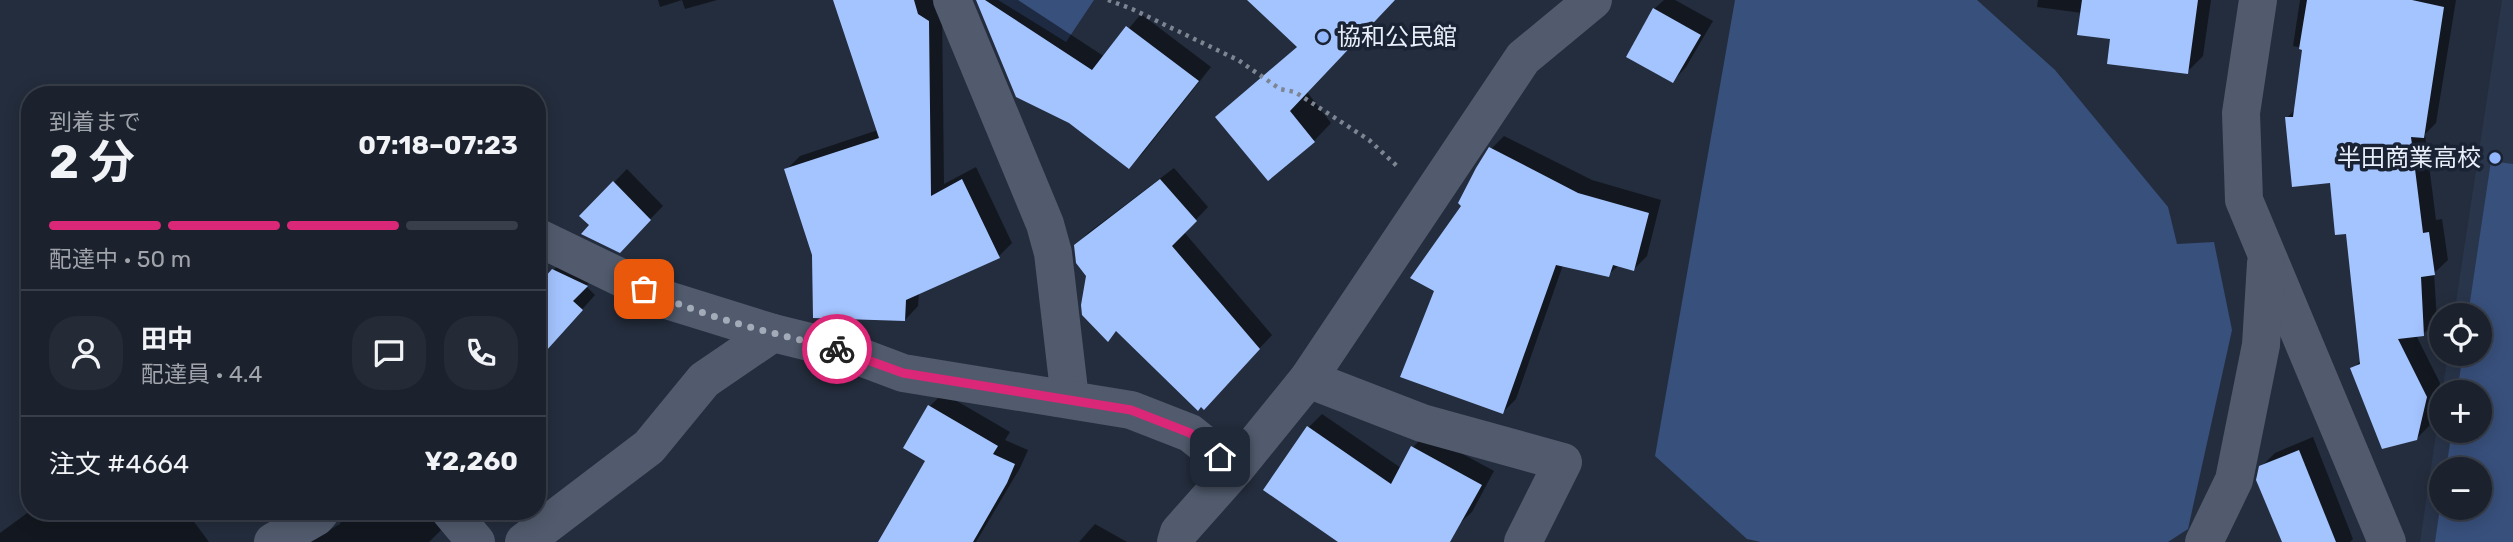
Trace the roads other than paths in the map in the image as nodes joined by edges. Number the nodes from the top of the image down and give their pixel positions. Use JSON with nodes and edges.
{"nodes":[{"id":1,"x":952,"y":0,"type":"edge"},
{"id":2,"x":1593,"y":0,"type":"edge"},
{"id":3,"x":2258,"y":0,"type":"edge"},
{"id":4,"x":546,"y":250,"type":"edge"},
{"id":5,"x":2266,"y":255,"type":"junction"},
{"id":6,"x":773,"y":333,"type":"junction"},
{"id":7,"x":1308,"y":379,"type":"junction"},
{"id":8,"x":1070,"y":399,"type":"junction"},
{"id":9,"x":1235,"y":469,"type":"junction"},
{"id":10,"x":311,"y":520,"type":"edge"},
{"id":11,"x":458,"y":520,"type":"edge"},
{"id":12,"x":273,"y":542,"type":"edge"},
{"id":13,"x":476,"y":542,"type":"edge"},
{"id":14,"x":524,"y":542,"type":"edge"},
{"id":15,"x":1176,"y":542,"type":"edge"},
{"id":16,"x":1523,"y":542,"type":"edge"},
{"id":17,"x":2204,"y":542,"type":"edge"},
{"id":18,"x":2387,"y":542,"type":"edge"}],
"edges":[{"from":1,"to":8,"type":"street"},
{"from":2,"to":7,"type":"street"},
{"from":3,"to":5,"type":"street"},
{"from":4,"to":6,"type":"street"},
{"from":5,"to":17,"type":"street"},
{"from":5,"to":18,"type":"street"},
{"from":6,"to":8,"type":"street"},
{"from":6,"to":14,"type":"street"},
{"from":7,"to":9,"type":"street"},
{"from":7,"to":16,"type":"street"},
{"from":8,"to":9,"type":"street"},
{"from":9,"to":15,"type":"street"},
{"from":10,"to":12,"type":"street"},
{"from":11,"to":13,"type":"street"}]}
